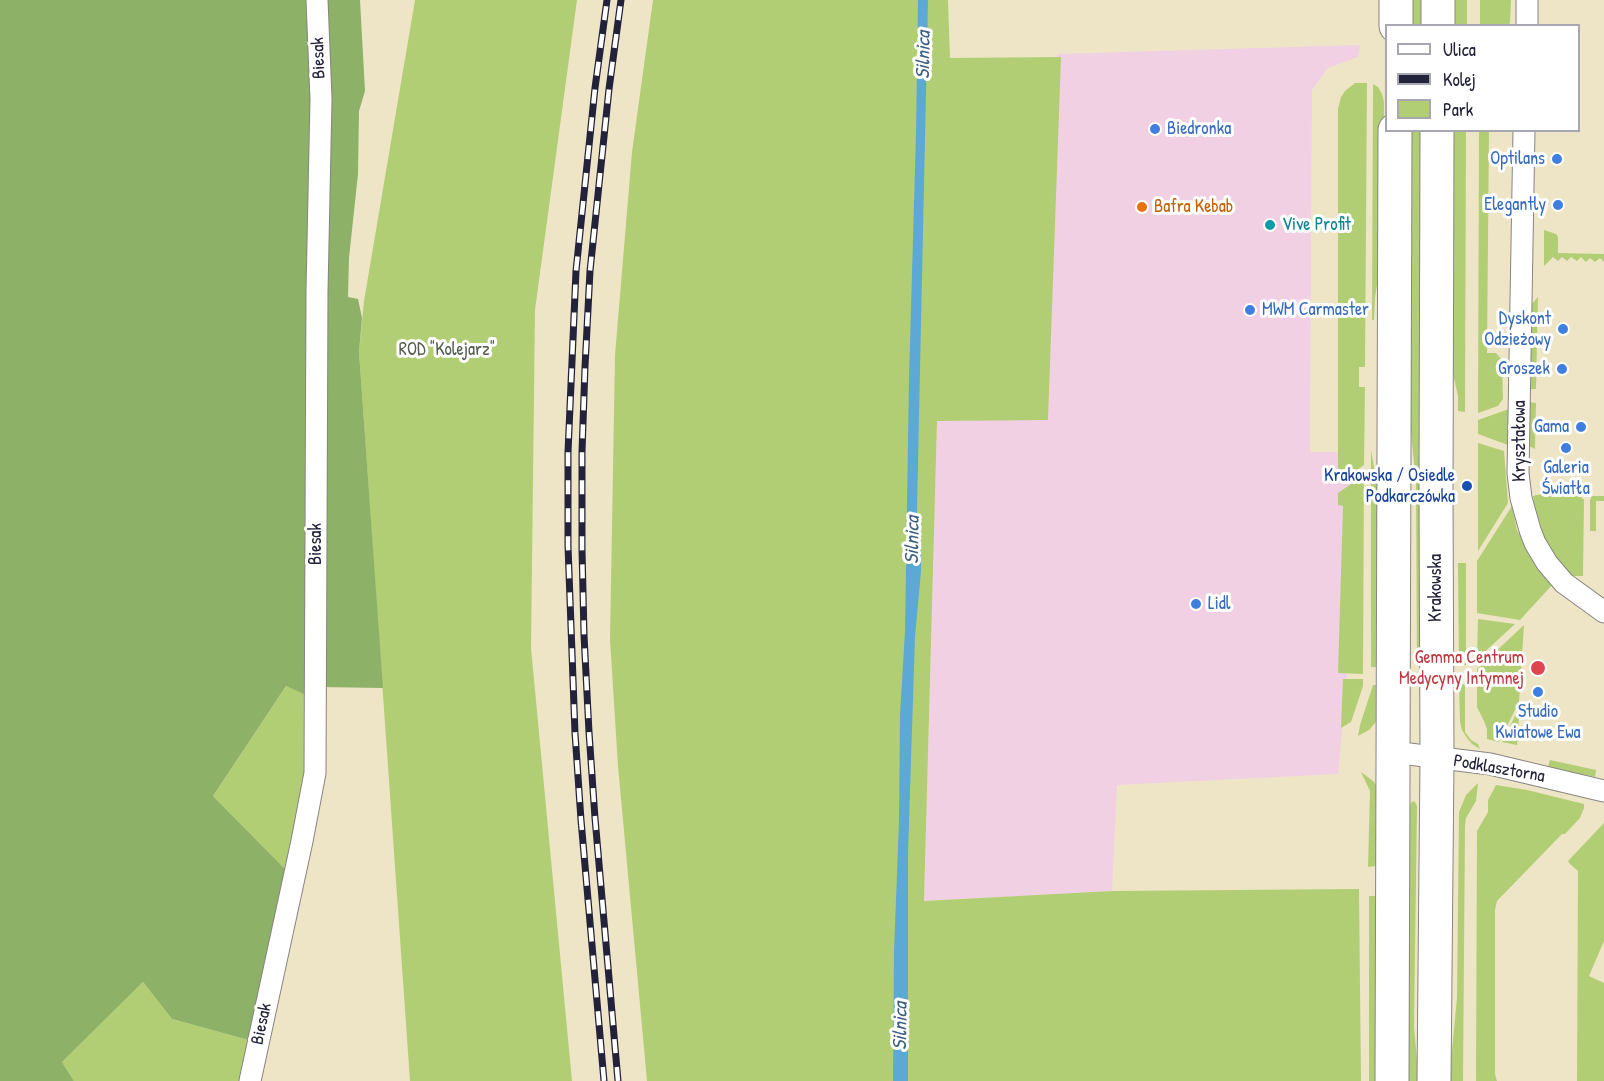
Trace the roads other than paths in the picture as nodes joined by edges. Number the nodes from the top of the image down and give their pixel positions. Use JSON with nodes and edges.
{"nodes":[{"id":1,"x":317,"y":0,"type":"edge"},
{"id":2,"x":1396,"y":0,"type":"edge"},
{"id":3,"x":1438,"y":0,"type":"edge"},
{"id":4,"x":1527,"y":0,"type":"edge"},
{"id":5,"x":1396,"y":24,"type":"edge"},
{"id":6,"x":1438,"y":24,"type":"edge"},
{"id":7,"x":1527,"y":24,"type":"edge"},
{"id":8,"x":1395,"y":132,"type":"edge"},
{"id":9,"x":1437,"y":132,"type":"edge"},
{"id":10,"x":1524,"y":132,"type":"edge"},
{"id":11,"x":1604,"y":612,"type":"edge"},
{"id":12,"x":1393,"y":752,"type":"junction"},
{"id":13,"x":1437,"y":758,"type":"junction"},
{"id":14,"x":1604,"y":791,"type":"edge"},
{"id":15,"x":250,"y":1081,"type":"edge"},
{"id":16,"x":1392,"y":1081,"type":"edge"},
{"id":17,"x":1434,"y":1081,"type":"edge"}],
"edges":[{"from":1,"to":15,"type":"street","name":"Biesak"},
{"from":2,"to":5,"type":"main road"},
{"from":3,"to":6,"type":"main road"},
{"from":4,"to":7,"type":"street"},
{"from":8,"to":12,"type":"main road"},
{"from":9,"to":13,"type":"main road","name":"Krakowska"},
{"from":10,"to":11,"type":"street","name":"Kryształowa"},
{"from":12,"to":13,"type":"street","name":"Podklasztorna"},
{"from":12,"to":16,"type":"main road"},
{"from":13,"to":14,"type":"street","name":"Podklasztorna"},
{"from":13,"to":17,"type":"main road","name":"Krakowska"}]}
